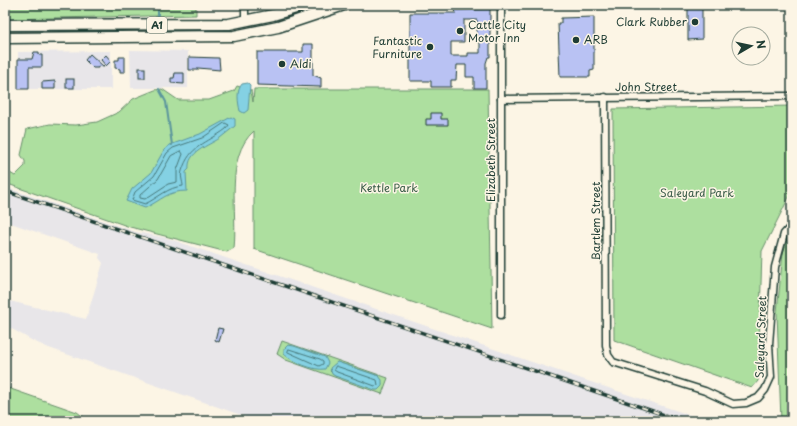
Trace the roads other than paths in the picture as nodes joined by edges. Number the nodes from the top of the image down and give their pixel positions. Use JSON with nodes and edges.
{"nodes":[{"id":1,"x":245,"y":5,"type":"edge"},
{"id":2,"x":306,"y":5,"type":"edge"},
{"id":3,"x":344,"y":5,"type":"edge"},
{"id":4,"x":501,"y":5,"type":"edge"},
{"id":5,"x":245,"y":21,"type":"junction"},
{"id":6,"x":5,"y":25,"type":"edge"},
{"id":7,"x":246,"y":34,"type":"junction"},
{"id":8,"x":5,"y":38,"type":"edge"},
{"id":9,"x":31,"y":39,"type":"junction"},
{"id":10,"x":5,"y":43,"type":"edge"},
{"id":11,"x":792,"y":96,"type":"edge"},
{"id":12,"x":605,"y":97,"type":"junction"},
{"id":13,"x":501,"y":99,"type":"junction"},
{"id":14,"x":792,"y":224,"type":"edge"},
{"id":15,"x":501,"y":315,"type":"dead end"},
{"id":16,"x":606,"y":345,"type":"joint"}],
"edges":[{"from":1,"to":5,"type":"street"},
{"from":2,"to":5,"type":"highway","number":"A1"},
{"from":3,"to":7,"type":"highway","number":"A1"},
{"from":4,"to":13,"type":"street","name":"Elizabeth Street"},
{"from":5,"to":6,"type":"highway","number":"A1"},
{"from":5,"to":7,"type":"highway"},
{"from":7,"to":9,"type":"highway","number":"A1"},
{"from":8,"to":9,"type":"highway","number":"A1"},
{"from":9,"to":10,"type":"highway"},
{"from":11,"to":12,"type":"street","name":"John Street"},
{"from":12,"to":13,"type":"street","name":"John Street"},
{"from":12,"to":16,"type":"street","name":"Bartlem Street"},
{"from":13,"to":15,"type":"street","name":"Elizabeth Street"},
{"from":14,"to":16,"type":"street","name":"Saleyard Street"}]}
